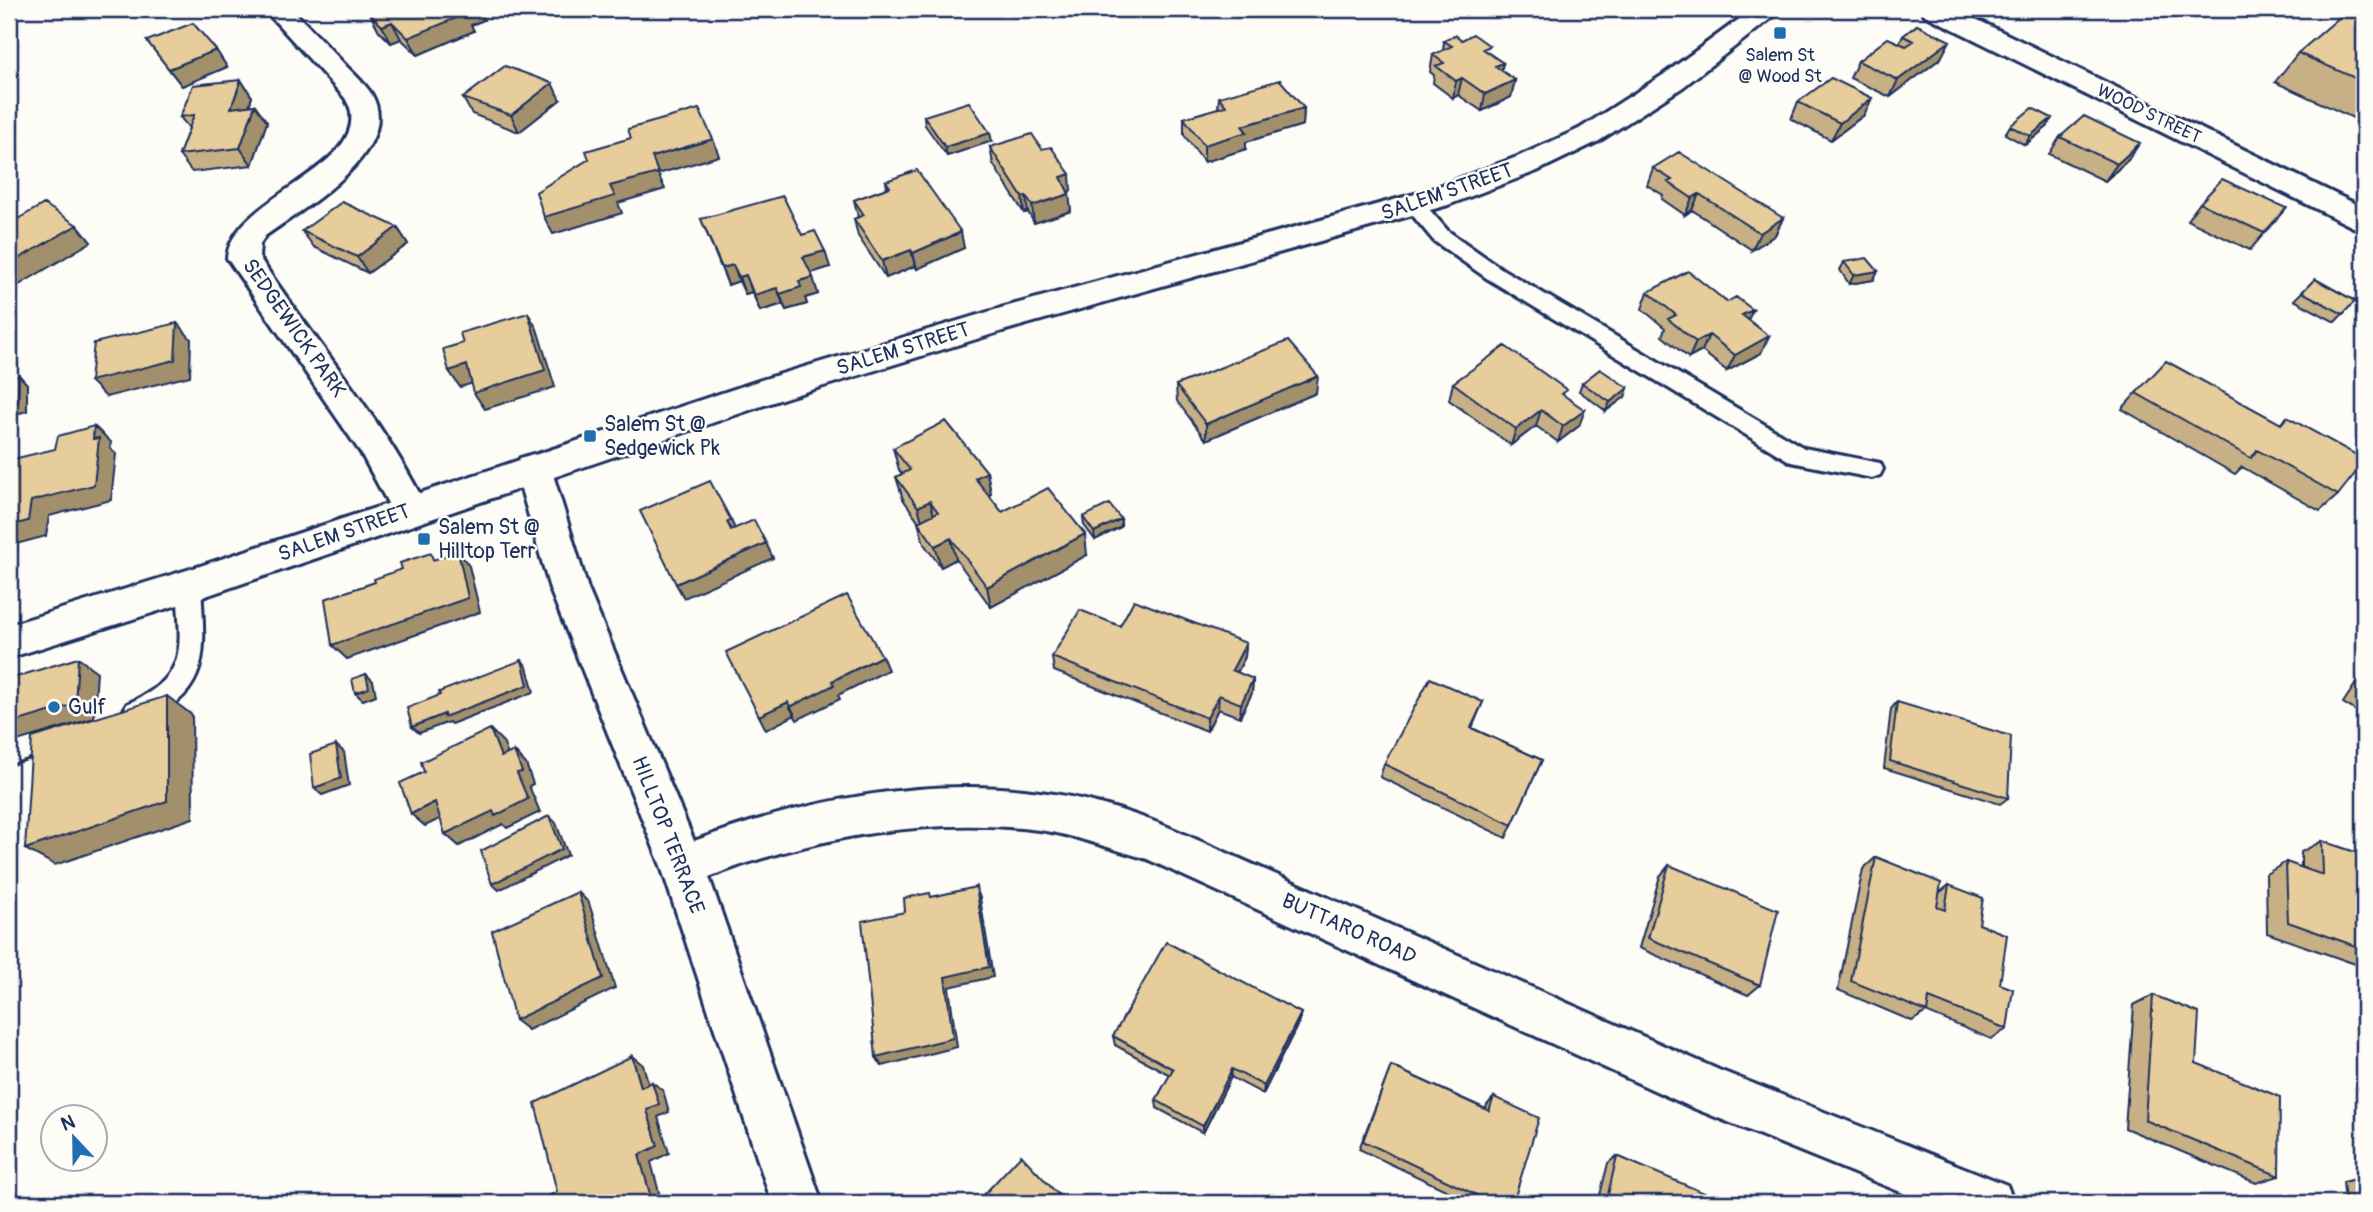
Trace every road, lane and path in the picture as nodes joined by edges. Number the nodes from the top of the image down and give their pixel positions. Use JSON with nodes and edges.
{"nodes":[{"id":1,"x":277,"y":9,"type":"edge"},
{"id":2,"x":1770,"y":9,"type":"edge"},
{"id":3,"x":1934,"y":9,"type":"edge"},
{"id":4,"x":1414,"y":205,"type":"junction"},
{"id":5,"x":2364,"y":220,"type":"edge"},
{"id":6,"x":533,"y":468,"type":"junction"},
{"id":7,"x":1872,"y":470,"type":"dead end"},
{"id":8,"x":410,"y":510,"type":"junction"},
{"id":9,"x":189,"y":586,"type":"junction"},
{"id":10,"x":9,"y":642,"type":"edge"},
{"id":11,"x":112,"y":719,"type":"edge"},
{"id":12,"x":86,"y":728,"type":"edge"},
{"id":13,"x":9,"y":752,"type":"edge"},
{"id":14,"x":683,"y":866,"type":"junction"},
{"id":15,"x":797,"y":1203,"type":"edge"},
{"id":16,"x":1989,"y":1203,"type":"edge"}],
"edges":[{"from":1,"to":8,"type":"street","name":"SEDGEWICK PARK"},
{"from":2,"to":4,"type":"street","name":"SALEM STREET"},
{"from":3,"to":5,"type":"street","name":"WOOD STREET"},
{"from":4,"to":6,"type":"street","name":"SALEM STREET"},
{"from":4,"to":7,"type":"lane"},
{"from":6,"to":8,"type":"street","name":"SALEM STREET"},
{"from":6,"to":14,"type":"street","name":"HILLTOP TERRACE"},
{"from":8,"to":9,"type":"street","name":"SALEM STREET"},
{"from":9,"to":10,"type":"street","name":"SALEM STREET"},
{"from":9,"to":11,"type":"lane"},
{"from":12,"to":13,"type":"lane"},
{"from":14,"to":15,"type":"street","name":"HILLTOP TERRACE"},
{"from":14,"to":16,"type":"street","name":"BUTTARO ROAD"}]}
